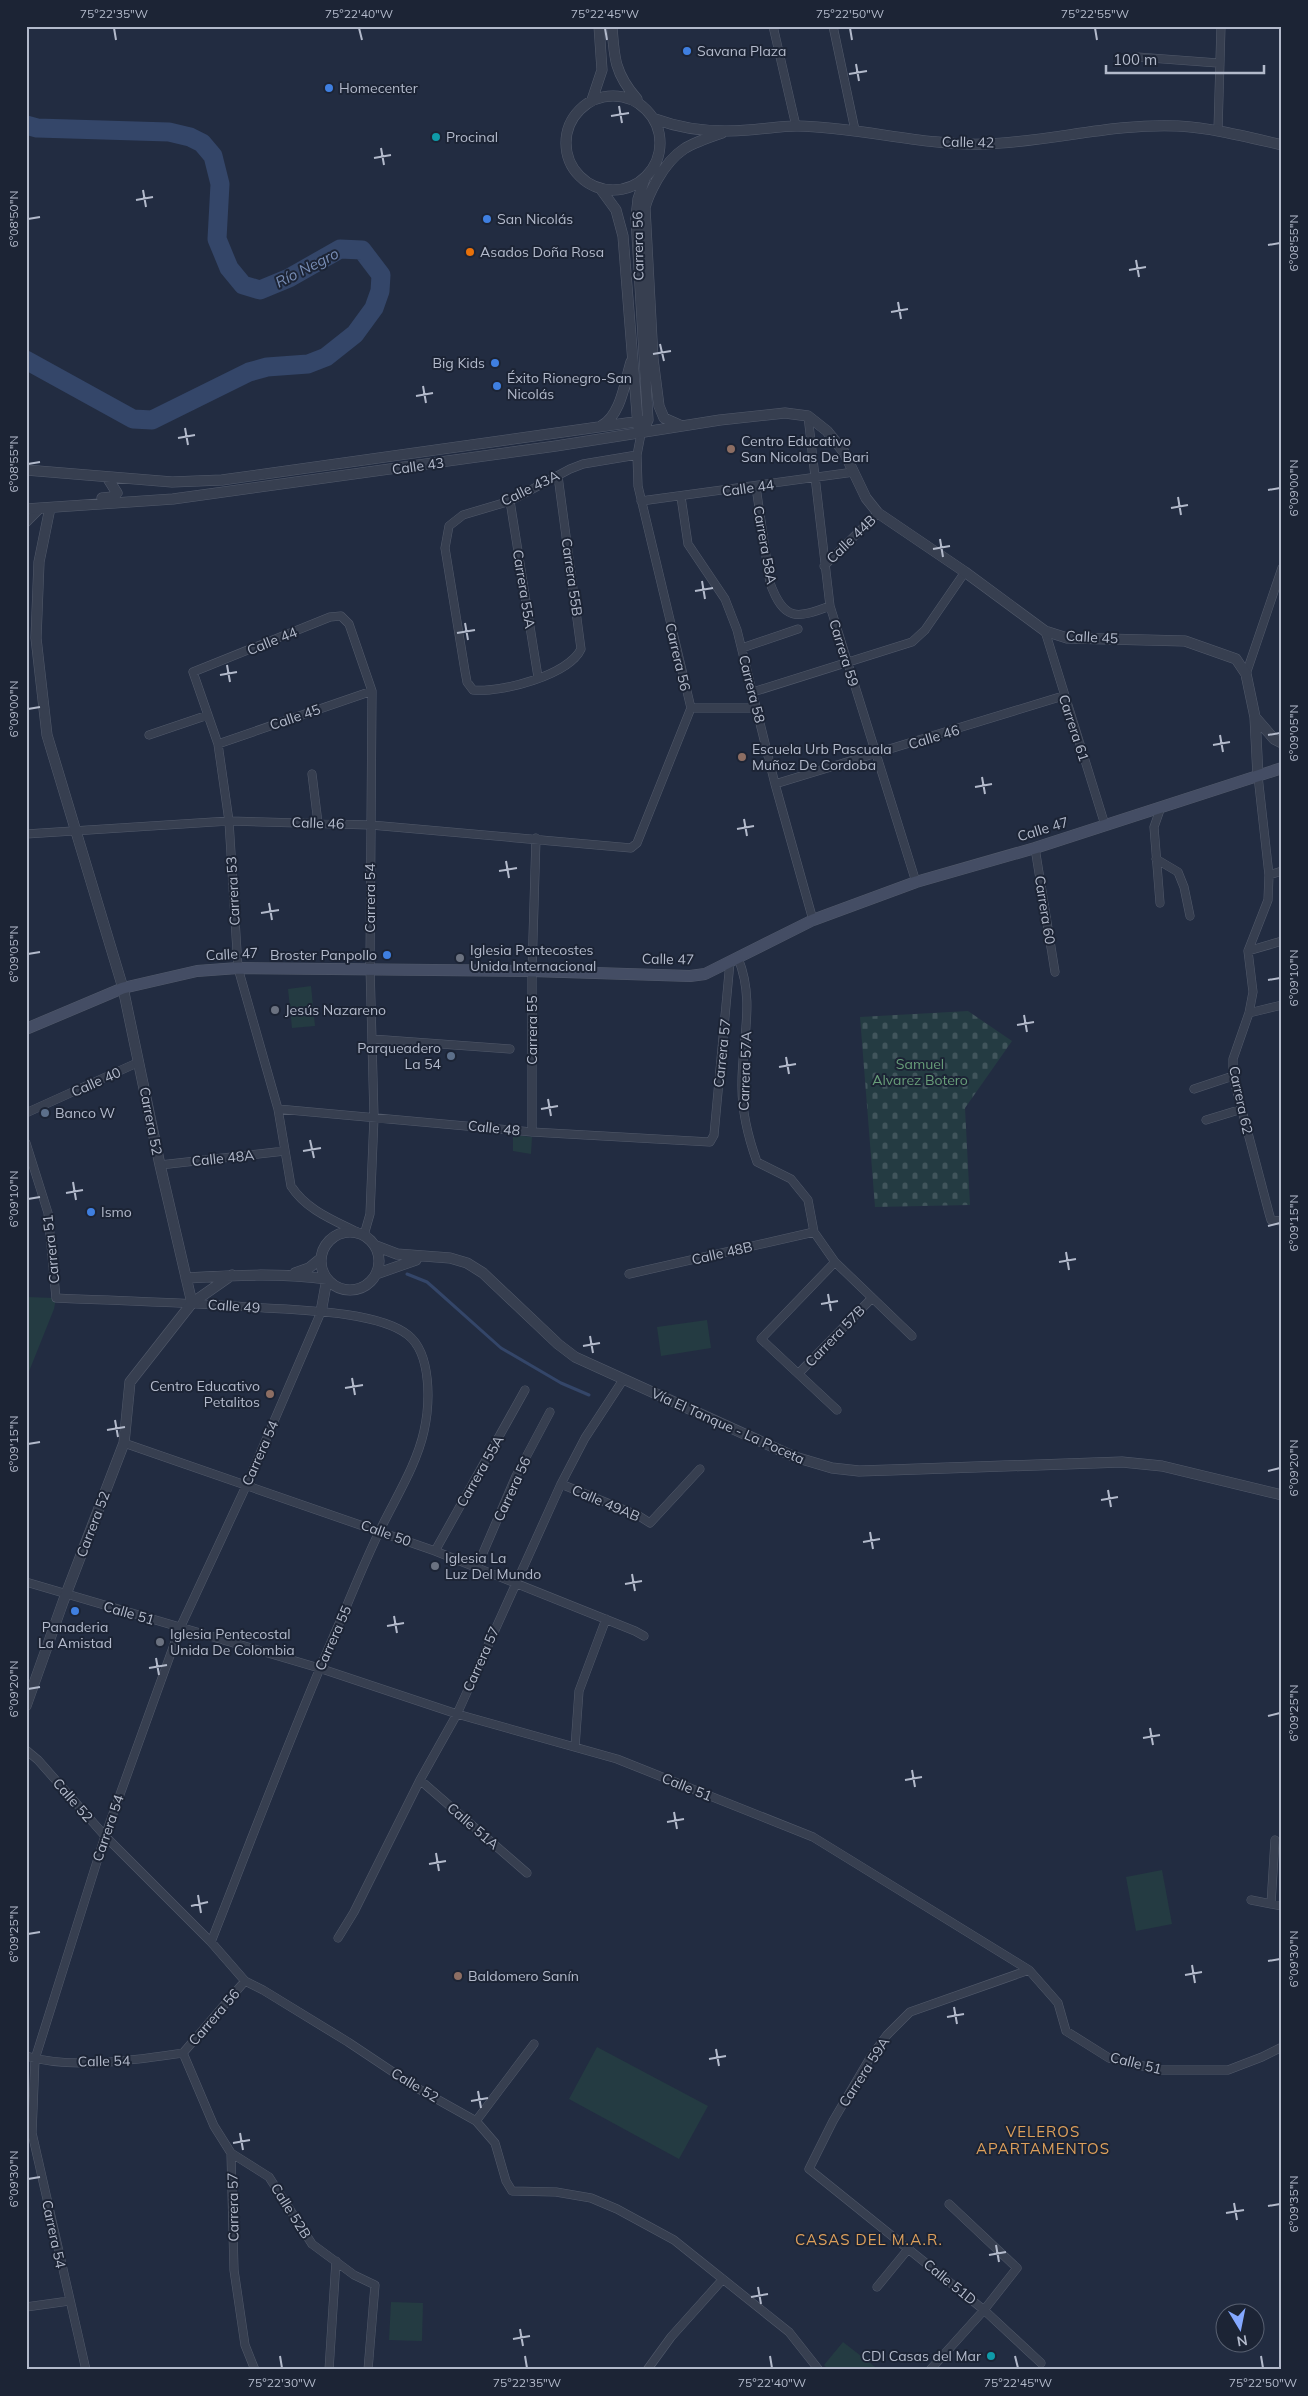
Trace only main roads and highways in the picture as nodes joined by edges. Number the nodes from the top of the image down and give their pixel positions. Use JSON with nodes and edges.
{"nodes":[{"id":1,"x":1282,"y":768,"type":"edge"},
{"id":2,"x":26,"y":1029,"type":"edge"}],
"edges":[{"from":1,"to":2,"type":"main road","name":"Calle 47"}]}
